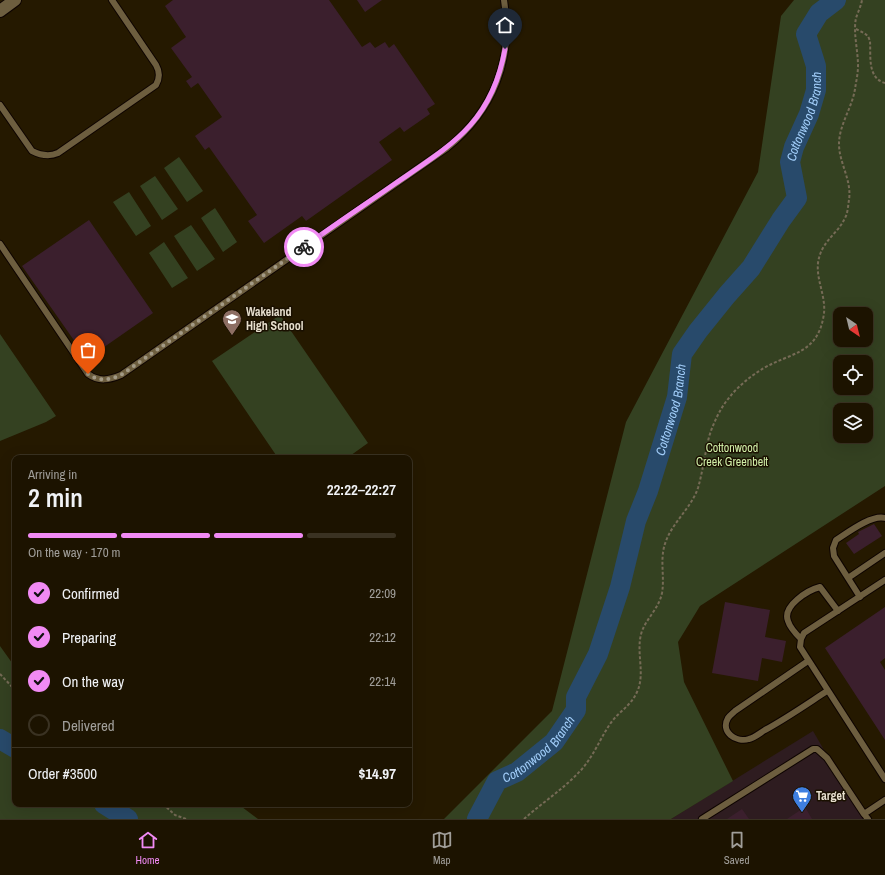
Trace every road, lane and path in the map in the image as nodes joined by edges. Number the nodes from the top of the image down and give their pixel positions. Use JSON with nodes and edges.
{"nodes":[{"id":1,"x":15,"y":0,"type":"edge"},
{"id":2,"x":504,"y":0,"type":"edge"},
{"id":3,"x":862,"y":0,"type":"edge"},
{"id":4,"x":113,"y":2,"type":"edge"},
{"id":5,"x":0,"y":10,"type":"edge"},
{"id":6,"x":856,"y":28,"type":"junction"},
{"id":7,"x":885,"y":83,"type":"edge"},
{"id":8,"x":0,"y":106,"type":"edge"},
{"id":9,"x":0,"y":244,"type":"edge"},
{"id":10,"x":885,"y":518,"type":"edge"},
{"id":11,"x":885,"y":553,"type":"edge"},
{"id":12,"x":848,"y":578,"type":"junction"},
{"id":13,"x":885,"y":580,"type":"edge"},
{"id":14,"x":860,"y":597,"type":"junction"},
{"id":15,"x":838,"y":611,"type":"junction"},
{"id":16,"x":801,"y":639,"type":"junction"},
{"id":17,"x":808,"y":661,"type":"junction"},
{"id":18,"x":0,"y":674,"type":"edge"},
{"id":19,"x":12,"y":687,"type":"edge"},
{"id":20,"x":827,"y":690,"type":"junction"},
{"id":21,"x":885,"y":779,"type":"edge"},
{"id":22,"x":885,"y":800,"type":"edge"},
{"id":23,"x":166,"y":807,"type":"edge"},
{"id":24,"x":866,"y":816,"type":"edge"},
{"id":25,"x":186,"y":819,"type":"edge"},
{"id":26,"x":524,"y":819,"type":"edge"},
{"id":27,"x":702,"y":819,"type":"edge"}],
"edges":[{"from":1,"to":5,"type":"street"},
{"from":2,"to":9,"type":"lane"},
{"from":3,"to":6,"type":"path"},
{"from":4,"to":8,"type":"lane"},
{"from":6,"to":7,"type":"path"},
{"from":6,"to":26,"type":"path"},
{"from":10,"to":12,"type":"lane"},
{"from":11,"to":12,"type":"lane"},
{"from":12,"to":14,"type":"lane"},
{"from":13,"to":14,"type":"lane"},
{"from":14,"to":15,"type":"lane"},
{"from":15,"to":16,"type":"lane"},
{"from":15,"to":16,"type":"lane"},
{"from":16,"to":17,"type":"lane"},
{"from":17,"to":20,"type":"lane"},
{"from":17,"to":20,"type":"lane"},
{"from":18,"to":19,"type":"path"},
{"from":20,"to":21,"type":"lane"},
{"from":22,"to":24,"type":"lane"},
{"from":23,"to":25,"type":"path"},
{"from":24,"to":27,"type":"lane"}]}
